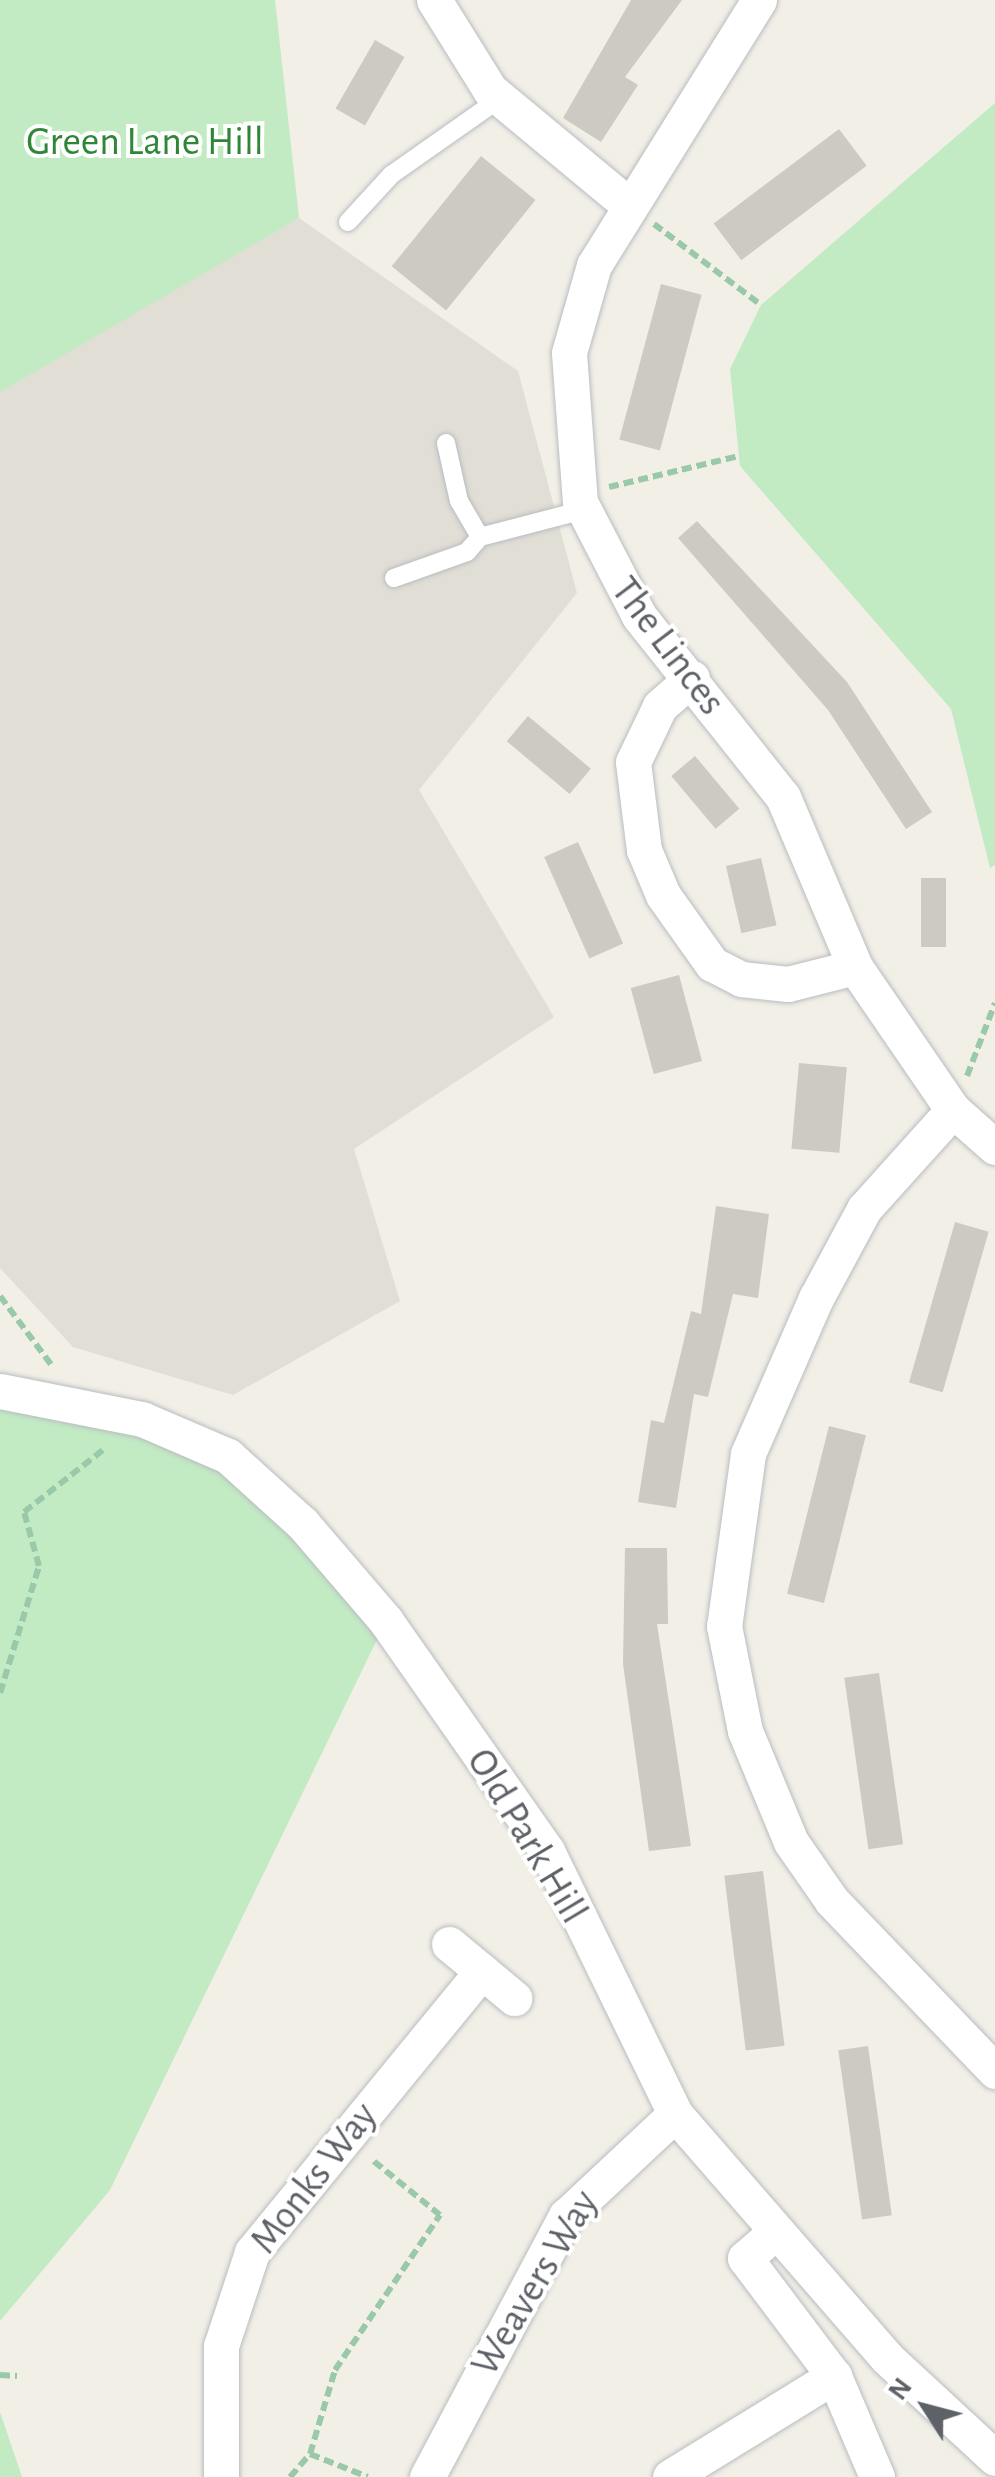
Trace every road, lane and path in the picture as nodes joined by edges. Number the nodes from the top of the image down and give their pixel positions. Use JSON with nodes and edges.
{"nodes":[{"id":1,"x":434,"y":0,"type":"edge"},
{"id":2,"x":758,"y":0,"type":"edge"},
{"id":3,"x":500,"y":99,"type":"junction"},
{"id":4,"x":626,"y":203,"type":"junction"},
{"id":5,"x":348,"y":222,"type":"dead end"},
{"id":6,"x":761,"y":305,"type":"dead end"},
{"id":7,"x":446,"y":443,"type":"dead end"},
{"id":8,"x":739,"y":456,"type":"dead end"},
{"id":9,"x":581,"y":502,"type":"junction"},
{"id":10,"x":480,"y":537,"type":"junction"},
{"id":11,"x":394,"y":578,"type":"dead end"},
{"id":12,"x":692,"y":678,"type":"junction"},
{"id":13,"x":855,"y":967,"type":"junction"},
{"id":14,"x":995,"y":1003,"type":"edge"},
{"id":15,"x":953,"y":1110,"type":"junction"},
{"id":16,"x":995,"y":1148,"type":"edge"},
{"id":17,"x":0,"y":1296,"type":"edge"},
{"id":18,"x":0,"y":1391,"type":"edge"},
{"id":19,"x":82,"y":1405,"type":"junction"},
{"id":20,"x":142,"y":1419,"type":"junction"},
{"id":21,"x":0,"y":1693,"type":"edge"},
{"id":22,"x":449,"y":1944,"type":"dead end"},
{"id":23,"x":482,"y":1971,"type":"junction"},
{"id":24,"x":514,"y":1998,"type":"dead end"},
{"id":25,"x":991,"y":2063,"type":"edge"},
{"id":26,"x":676,"y":2114,"type":"junction"},
{"id":27,"x":343,"y":2136,"type":"junction"},
{"id":28,"x":773,"y":2234,"type":"junction"},
{"id":29,"x":0,"y":2375,"type":"edge"},
{"id":30,"x":17,"y":2376,"type":"dead end"},
{"id":31,"x":834,"y":2376,"type":"junction"},
{"id":32,"x":310,"y":2454,"type":"junction"},
{"id":33,"x":995,"y":2458,"type":"edge"},
{"id":34,"x":220,"y":2477,"type":"edge"},
{"id":35,"x":290,"y":2477,"type":"edge"},
{"id":36,"x":368,"y":2477,"type":"edge"},
{"id":37,"x":427,"y":2477,"type":"edge"},
{"id":38,"x":670,"y":2477,"type":"edge"},
{"id":39,"x":878,"y":2477,"type":"edge"}],
"edges":[{"from":1,"to":3,"type":"street"},
{"from":2,"to":4,"type":"street","name":"The Linces"},
{"from":3,"to":4,"type":"street"},
{"from":3,"to":5,"type":"lane"},
{"from":4,"to":6,"type":"path"},
{"from":4,"to":9,"type":"street","name":"The Linces"},
{"from":7,"to":10,"type":"lane"},
{"from":8,"to":9,"type":"path"},
{"from":9,"to":10,"type":"lane"},
{"from":9,"to":12,"type":"street","name":"The Linces"},
{"from":10,"to":11,"type":"lane"},
{"from":12,"to":13,"type":"street","name":"The Linces"},
{"from":12,"to":13,"type":"street"},
{"from":13,"to":15,"type":"street","name":"The Linces"},
{"from":14,"to":15,"type":"path"},
{"from":15,"to":16,"type":"street","name":"The Linces"},
{"from":15,"to":25,"type":"street"},
{"from":17,"to":19,"type":"path"},
{"from":18,"to":19,"type":"street","name":"Old Park Hill"},
{"from":19,"to":20,"type":"street","name":"Old Park Hill"},
{"from":20,"to":21,"type":"path"},
{"from":20,"to":26,"type":"street","name":"Old Park Hill"},
{"from":22,"to":23,"type":"street"},
{"from":23,"to":24,"type":"street"},
{"from":23,"to":27,"type":"street","name":"Monks Way"},
{"from":26,"to":28,"type":"street","name":"Old Park Hill"},
{"from":26,"to":37,"type":"street","name":"Weavers Way"},
{"from":27,"to":32,"type":"path"},
{"from":27,"to":34,"type":"street","name":"Monks Way"},
{"from":28,"to":31,"type":"street"},
{"from":28,"to":33,"type":"street","name":"Old Park Hill"},
{"from":29,"to":30,"type":"path"},
{"from":31,"to":38,"type":"street"},
{"from":31,"to":39,"type":"street"},
{"from":32,"to":35,"type":"path"},
{"from":32,"to":36,"type":"path"}]}
